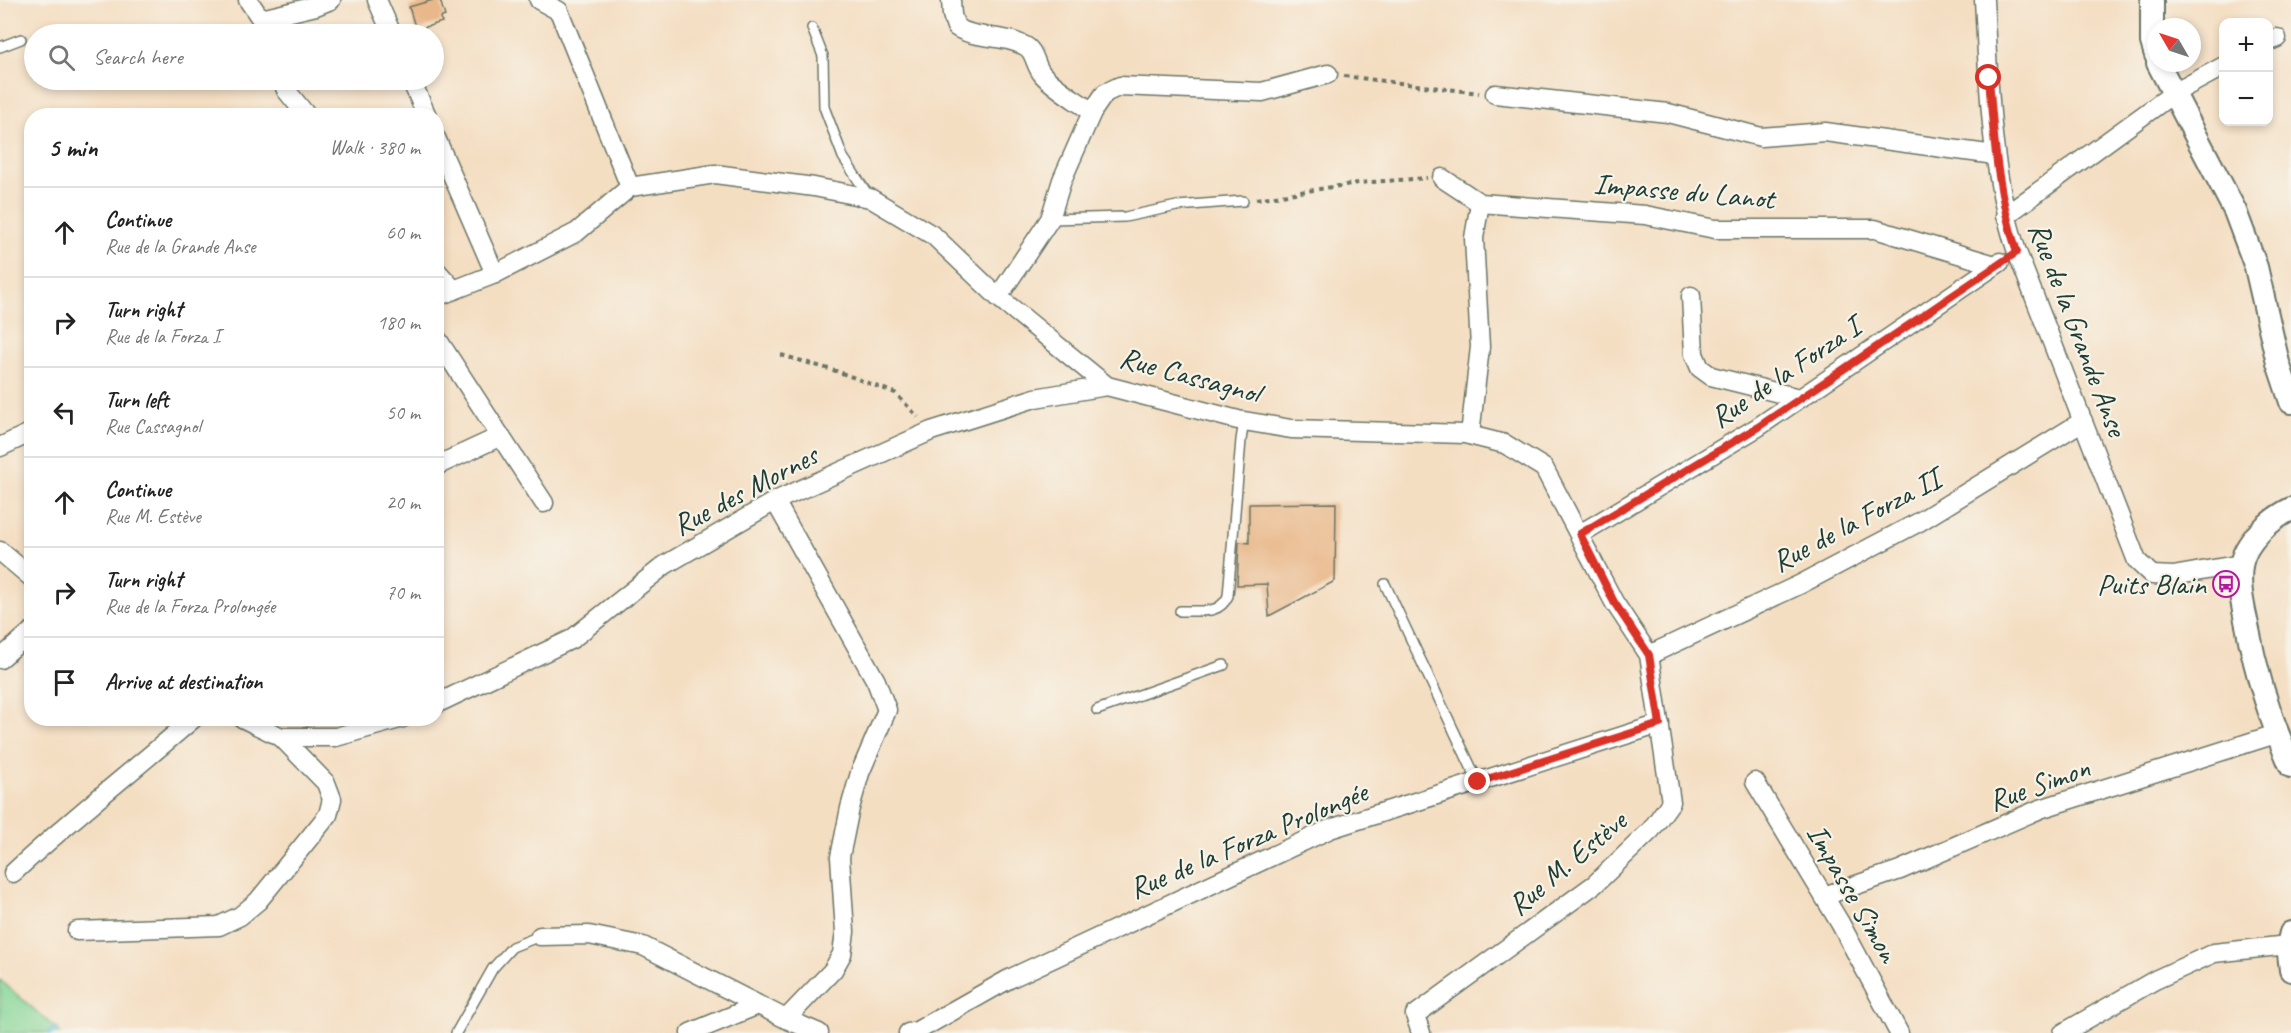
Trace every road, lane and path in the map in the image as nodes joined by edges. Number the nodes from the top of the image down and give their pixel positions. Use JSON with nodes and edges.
{"nodes":[{"id":1,"x":248,"y":0,"type":"edge"},
{"id":2,"x":331,"y":0,"type":"edge"},
{"id":3,"x":377,"y":0,"type":"edge"},
{"id":4,"x":539,"y":0,"type":"edge"},
{"id":5,"x":951,"y":0,"type":"edge"},
{"id":6,"x":1984,"y":0,"type":"edge"},
{"id":7,"x":2152,"y":0,"type":"edge"},
{"id":8,"x":2152,"y":18,"type":"edge"},
{"id":9,"x":261,"y":24,"type":"edge"},
{"id":10,"x":271,"y":24,"type":"edge"},
{"id":11,"x":388,"y":24,"type":"edge"},
{"id":12,"x":812,"y":28,"type":"dead end"},
{"id":13,"x":21,"y":39,"type":"dead end"},
{"id":14,"x":0,"y":47,"type":"edge"},
{"id":15,"x":2219,"y":68,"type":"edge"},
{"id":16,"x":2163,"y":72,"type":"edge"},
{"id":17,"x":1328,"y":74,"type":"joint"},
{"id":18,"x":286,"y":90,"type":"edge"},
{"id":19,"x":415,"y":90,"type":"edge"},
{"id":20,"x":2174,"y":93,"type":"junction"},
{"id":21,"x":1495,"y":94,"type":"joint"},
{"id":22,"x":301,"y":108,"type":"edge"},
{"id":23,"x":423,"y":108,"type":"edge"},
{"id":24,"x":1092,"y":112,"type":"junction"},
{"id":25,"x":1995,"y":155,"type":"junction"},
{"id":26,"x":444,"y":156,"type":"edge"},
{"id":27,"x":1442,"y":178,"type":"joint"},
{"id":28,"x":630,"y":187,"type":"junction"},
{"id":29,"x":870,"y":198,"type":"junction"},
{"id":30,"x":1243,"y":201,"type":"joint"},
{"id":31,"x":1480,"y":203,"type":"junction"},
{"id":32,"x":2005,"y":216,"type":"junction"},
{"id":33,"x":1050,"y":219,"type":"junction"},
{"id":34,"x":2017,"y":252,"type":"junction"},
{"id":35,"x":1995,"y":265,"type":"junction"},
{"id":36,"x":495,"y":274,"type":"junction"},
{"id":37,"x":445,"y":294,"type":"edge"},
{"id":38,"x":1690,"y":296,"type":"dead end"},
{"id":39,"x":998,"y":297,"type":"junction"},
{"id":40,"x":444,"y":349,"type":"edge"},
{"id":41,"x":781,"y":356,"type":"dead end"},
{"id":42,"x":1107,"y":386,"type":"junction"},
{"id":43,"x":1799,"y":398,"type":"junction"},
{"id":44,"x":2291,"y":402,"type":"edge"},
{"id":45,"x":1244,"y":421,"type":"junction"},
{"id":46,"x":2083,"y":421,"type":"junction"},
{"id":47,"x":931,"y":431,"type":"junction"},
{"id":48,"x":24,"y":435,"type":"edge"},
{"id":49,"x":1470,"y":435,"type":"junction"},
{"id":50,"x":501,"y":436,"type":"junction"},
{"id":51,"x":2,"y":443,"type":"edge"},
{"id":52,"x":444,"y":462,"type":"edge"},
{"id":53,"x":775,"y":501,"type":"junction"},
{"id":54,"x":544,"y":503,"type":"dead end"},
{"id":55,"x":2291,"y":508,"type":"edge"},
{"id":56,"x":1580,"y":534,"type":"junction"},
{"id":57,"x":0,"y":551,"type":"edge"},
{"id":58,"x":2241,"y":564,"type":"junction"},
{"id":59,"x":24,"y":571,"type":"edge"},
{"id":60,"x":1385,"y":584,"type":"dead end"},
{"id":61,"x":1179,"y":611,"type":"dead end"},
{"id":62,"x":24,"y":637,"type":"edge"},
{"id":63,"x":1649,"y":655,"type":"junction"},
{"id":64,"x":0,"y":659,"type":"edge"},
{"id":65,"x":1224,"y":665,"type":"dead end"},
{"id":66,"x":444,"y":700,"type":"edge"},
{"id":67,"x":1097,"y":710,"type":"dead end"},
{"id":68,"x":1660,"y":724,"type":"junction"},
{"id":69,"x":185,"y":726,"type":"edge"},
{"id":70,"x":258,"y":726,"type":"edge"},
{"id":71,"x":373,"y":726,"type":"edge"},
{"id":72,"x":2276,"y":734,"type":"junction"},
{"id":73,"x":281,"y":737,"type":"junction"},
{"id":74,"x":2291,"y":766,"type":"edge"},
{"id":75,"x":1478,"y":782,"type":"junction"},
{"id":76,"x":1755,"y":782,"type":"dead end"},
{"id":77,"x":13,"y":873,"type":"dead end"},
{"id":78,"x":1824,"y":896,"type":"junction"},
{"id":79,"x":77,"y":931,"type":"dead end"},
{"id":80,"x":540,"y":936,"type":"joint"},
{"id":81,"x":2289,"y":939,"type":"edge"},
{"id":82,"x":2291,"y":970,"type":"edge"},
{"id":83,"x":758,"y":1005,"type":"junction"},
{"id":84,"x":786,"y":1019,"type":"junction"},
{"id":85,"x":456,"y":1033,"type":"edge"},
{"id":86,"x":690,"y":1033,"type":"edge"},
{"id":87,"x":819,"y":1033,"type":"edge"},
{"id":88,"x":908,"y":1033,"type":"edge"},
{"id":89,"x":1421,"y":1033,"type":"edge"},
{"id":90,"x":1899,"y":1033,"type":"edge"},
{"id":91,"x":2063,"y":1033,"type":"edge"}],
"edges":[{"from":1,"to":9,"type":"street"},
{"from":2,"to":10,"type":"street"},
{"from":3,"to":11,"type":"street"},
{"from":4,"to":28,"type":"street"},
{"from":5,"to":24,"type":"street"},
{"from":6,"to":25,"type":"street","name":"Rue de la Grande Anse"},
{"from":7,"to":8,"type":"street"},
{"from":12,"to":29,"type":"lane"},
{"from":13,"to":14,"type":"lane"},
{"from":15,"to":20,"type":"street"},
{"from":16,"to":20,"type":"street"},
{"from":17,"to":21,"type":"path"},
{"from":17,"to":24,"type":"street"},
{"from":18,"to":22,"type":"street"},
{"from":19,"to":23,"type":"street"},
{"from":20,"to":32,"type":"street"},
{"from":20,"to":44,"type":"street"},
{"from":21,"to":25,"type":"street"},
{"from":24,"to":33,"type":"street"},
{"from":25,"to":32,"type":"street","name":"Rue de la Grande Anse"},
{"from":26,"to":36,"type":"street"},
{"from":27,"to":30,"type":"path"},
{"from":27,"to":31,"type":"street","name":"Impasse du Lanot"},
{"from":28,"to":29,"type":"street","name":"Rue Cassagnol"},
{"from":28,"to":36,"type":"street"},
{"from":29,"to":39,"type":"street","name":"Rue Cassagnol"},
{"from":30,"to":33,"type":"lane"},
{"from":31,"to":35,"type":"street","name":"Impasse du Lanot"},
{"from":31,"to":49,"type":"street"},
{"from":32,"to":34,"type":"street","name":"Rue de la Grande Anse"},
{"from":33,"to":39,"type":"street"},
{"from":34,"to":35,"type":"street","name":"Rue de la Forza I"},
{"from":34,"to":46,"type":"street","name":"Rue de la Grande Anse"},
{"from":35,"to":43,"type":"street","name":"Rue de la Forza I"},
{"from":36,"to":37,"type":"street"},
{"from":38,"to":43,"type":"street"},
{"from":39,"to":42,"type":"street","name":"Rue Cassagnol"},
{"from":40,"to":50,"type":"street"},
{"from":41,"to":47,"type":"path"},
{"from":42,"to":45,"type":"street","name":"Rue Cassagnol"},
{"from":42,"to":47,"type":"street","name":"Rue des Mornes"},
{"from":43,"to":56,"type":"street","name":"Rue de la Forza I"},
{"from":45,"to":49,"type":"street","name":"Rue Cassagnol"},
{"from":45,"to":61,"type":"lane"},
{"from":46,"to":58,"type":"street","name":"Rue de la Grande Anse"},
{"from":46,"to":63,"type":"street","name":"Rue de la Forza II"},
{"from":47,"to":53,"type":"street","name":"Rue des Mornes"},
{"from":48,"to":51,"type":"street"},
{"from":49,"to":56,"type":"street","name":"Rue Cassagnol"},
{"from":50,"to":52,"type":"street"},
{"from":50,"to":54,"type":"street"},
{"from":53,"to":66,"type":"street","name":"Rue des Mornes"},
{"from":53,"to":84,"type":"street"},
{"from":55,"to":58,"type":"street"},
{"from":56,"to":63,"type":"street","name":"Rue Cassagnol"},
{"from":57,"to":59,"type":"street"},
{"from":58,"to":72,"type":"street"},
{"from":60,"to":75,"type":"lane"},
{"from":62,"to":64,"type":"street"},
{"from":63,"to":68,"type":"street","name":"Rue M. Estève"},
{"from":65,"to":67,"type":"lane"},
{"from":68,"to":75,"type":"street","name":"Rue de la Forza Prolongée"},
{"from":68,"to":89,"type":"street","name":"Rue M. Estève"},
{"from":69,"to":77,"type":"street"},
{"from":70,"to":73,"type":"street"},
{"from":71,"to":73,"type":"street"},
{"from":72,"to":74,"type":"street"},
{"from":72,"to":78,"type":"street","name":"Rue Simon"},
{"from":73,"to":79,"type":"street"},
{"from":75,"to":88,"type":"street","name":"Rue de la Forza Prolongée"},
{"from":76,"to":78,"type":"street","name":"Impasse Simon"},
{"from":78,"to":90,"type":"street","name":"Impasse Simon"},
{"from":80,"to":83,"type":"street"},
{"from":80,"to":85,"type":"lane"},
{"from":81,"to":82,"type":"street"},
{"from":81,"to":91,"type":"street"},
{"from":83,"to":84,"type":"street"},
{"from":83,"to":86,"type":"street"},
{"from":84,"to":87,"type":"street"}]}
